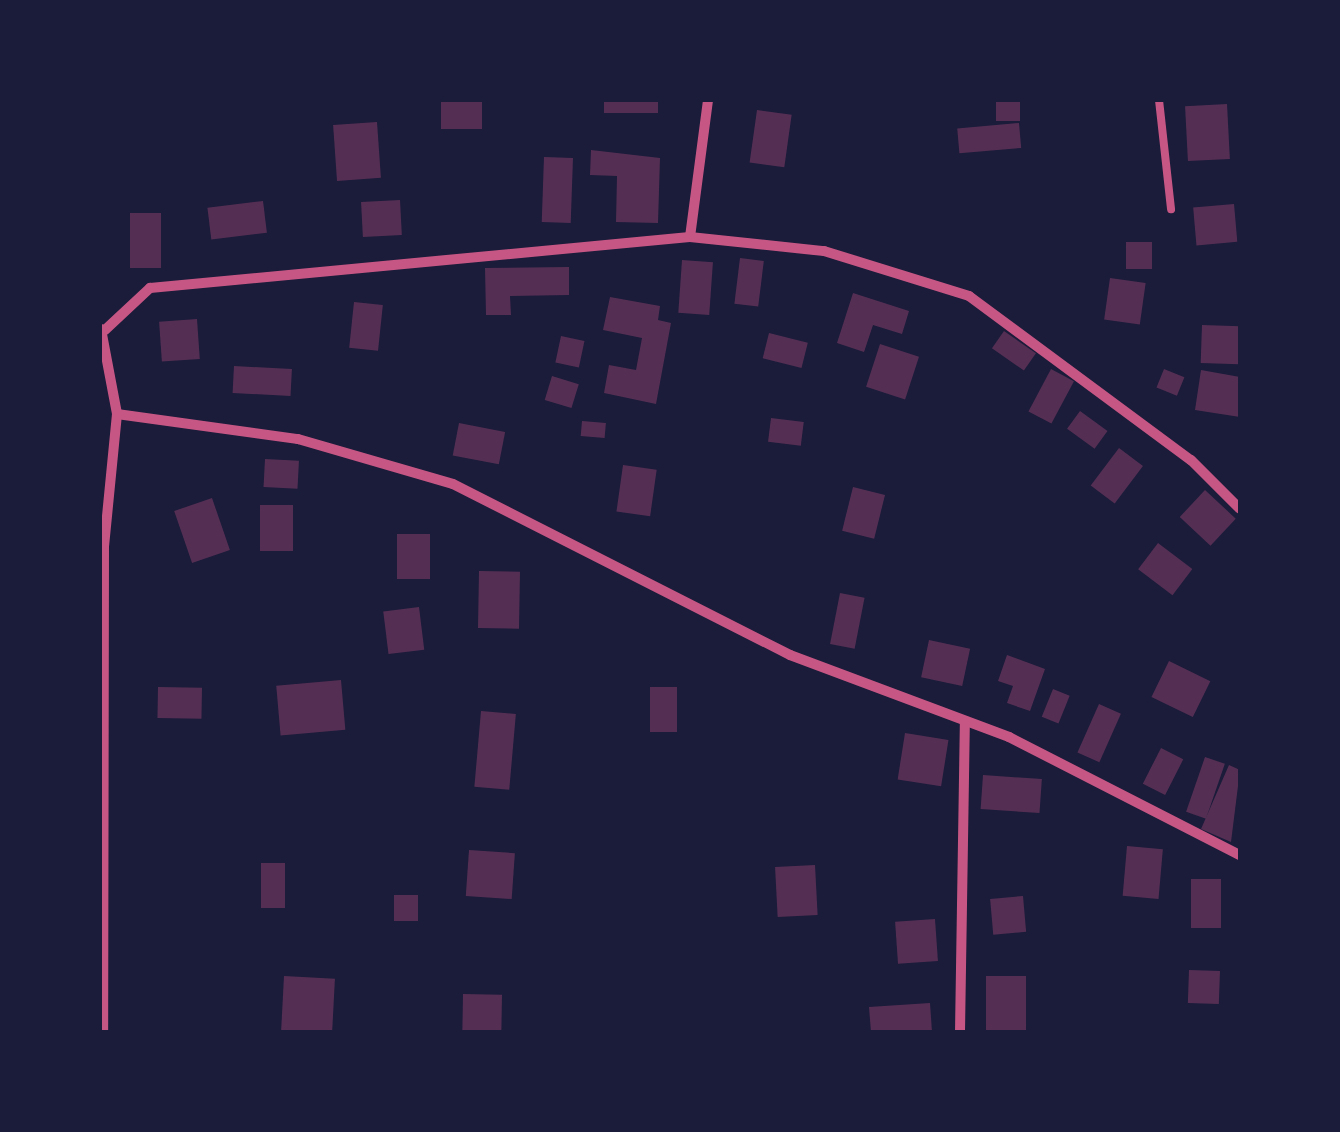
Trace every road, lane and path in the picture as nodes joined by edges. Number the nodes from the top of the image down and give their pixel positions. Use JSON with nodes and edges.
{"nodes":[{"id":1,"x":708,"y":100,"type":"edge"},
{"id":2,"x":1159,"y":100,"type":"edge"},
{"id":3,"x":1171,"y":209,"type":"dead end"},
{"id":4,"x":690,"y":237,"type":"junction"},
{"id":5,"x":102,"y":330,"type":"edge"},
{"id":6,"x":117,"y":414,"type":"junction"},
{"id":7,"x":1240,"y":509,"type":"edge"},
{"id":8,"x":102,"y":548,"type":"edge"},
{"id":9,"x":965,"y":721,"type":"junction"},
{"id":10,"x":1240,"y":856,"type":"edge"},
{"id":11,"x":103,"y":1032,"type":"edge"},
{"id":12,"x":960,"y":1032,"type":"edge"}],
"edges":[{"from":1,"to":4,"type":"street"},
{"from":2,"to":3,"type":"lane"},
{"from":4,"to":5,"type":"street"},
{"from":4,"to":7,"type":"street"},
{"from":5,"to":6,"type":"street"},
{"from":6,"to":8,"type":"street"},
{"from":6,"to":9,"type":"street"},
{"from":8,"to":11,"type":"street"},
{"from":9,"to":10,"type":"street"},
{"from":9,"to":12,"type":"street"}]}
